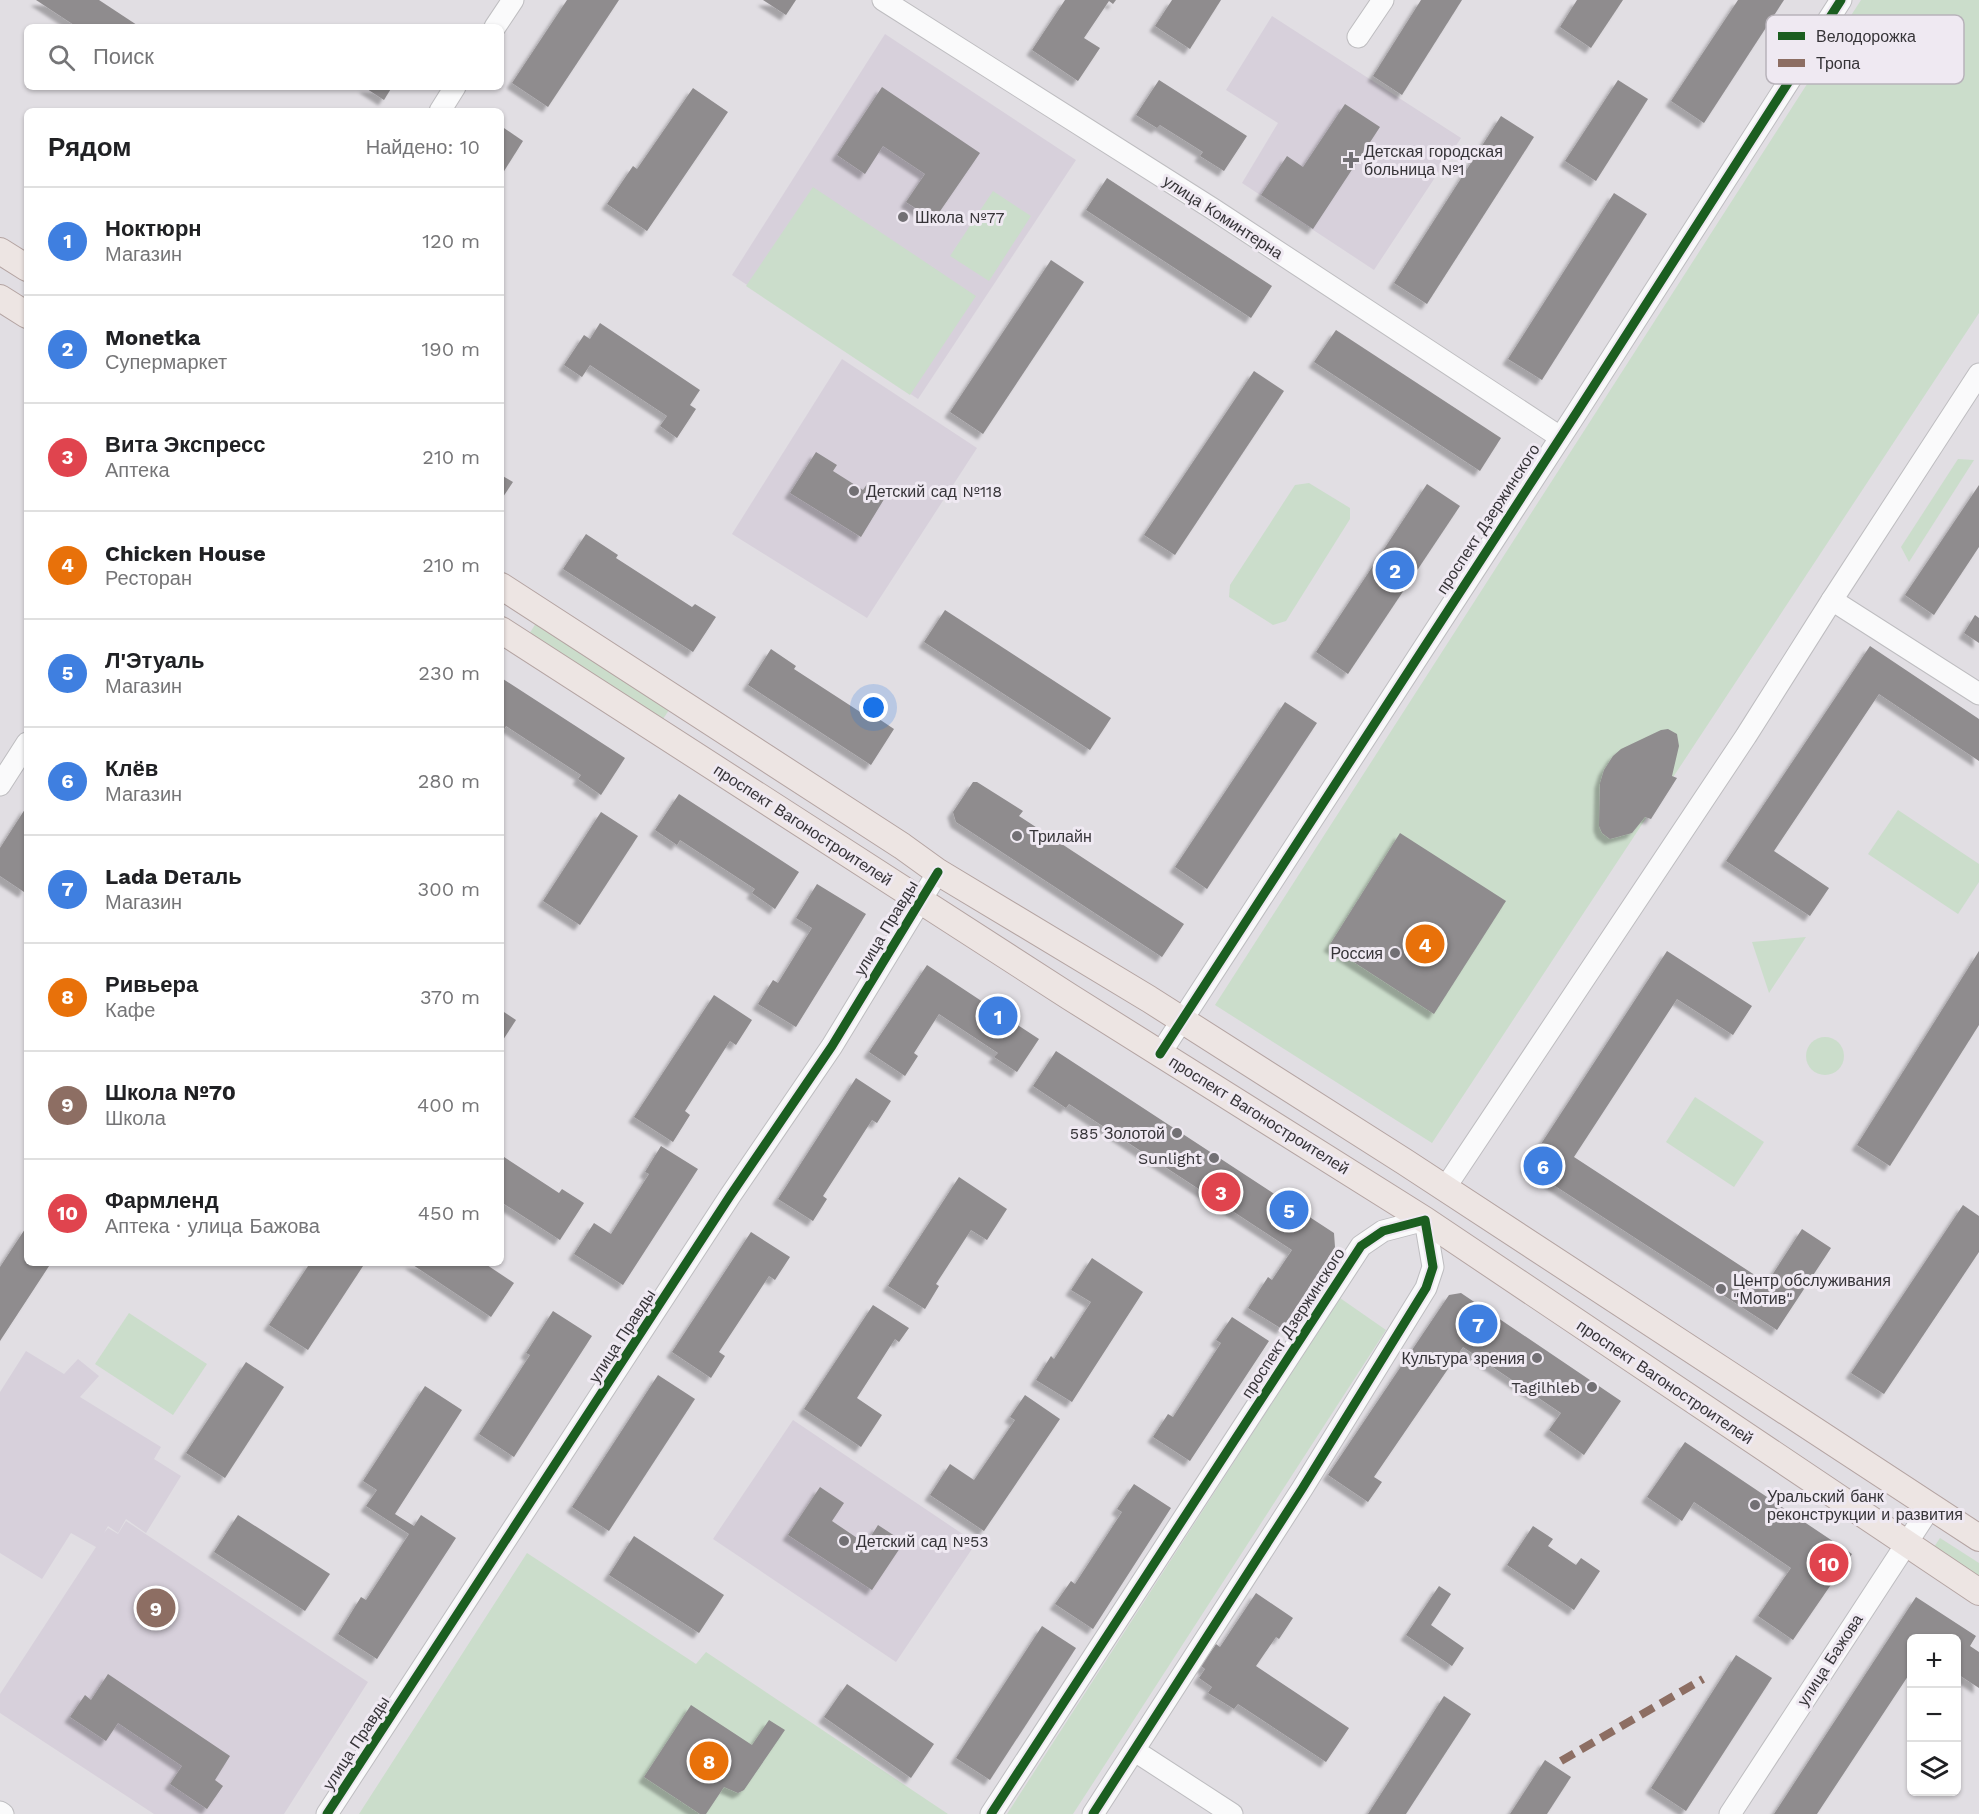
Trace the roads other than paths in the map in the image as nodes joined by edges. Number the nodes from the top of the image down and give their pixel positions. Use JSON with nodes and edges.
{"nodes":[{"id":1,"x":513,"y":0,"type":"edge"},
{"id":2,"x":883,"y":0,"type":"edge"},
{"id":3,"x":1383,"y":0,"type":"edge"},
{"id":4,"x":1841,"y":0,"type":"edge"},
{"id":5,"x":1831,"y":15,"type":"edge"},
{"id":6,"x":497,"y":24,"type":"edge"},
{"id":7,"x":1358,"y":37,"type":"dead end"},
{"id":8,"x":1787,"y":84,"type":"edge"},
{"id":9,"x":453,"y":90,"type":"edge"},
{"id":10,"x":442,"y":108,"type":"edge"},
{"id":11,"x":0,"y":251,"type":"edge"},
{"id":12,"x":24,"y":266,"type":"edge"},
{"id":13,"x":0,"y":298,"type":"edge"},
{"id":14,"x":24,"y":313,"type":"edge"},
{"id":15,"x":1979,"y":374,"type":"edge"},
{"id":16,"x":1560,"y":437,"type":"junction"},
{"id":17,"x":504,"y":588,"type":"edge"},
{"id":18,"x":1832,"y":600,"type":"junction"},
{"id":19,"x":504,"y":632,"type":"edge"},
{"id":20,"x":1979,"y":694,"type":"edge"},
{"id":21,"x":24,"y":747,"type":"edge"},
{"id":22,"x":0,"y":784,"type":"edge"},
{"id":23,"x":938,"y":872,"type":"junction"},
{"id":24,"x":920,"y":900,"type":"junction"},
{"id":25,"x":1181,"y":1020,"type":"junction"},
{"id":26,"x":1160,"y":1054,"type":"junction"},
{"id":27,"x":1445,"y":1188,"type":"junction"},
{"id":28,"x":1425,"y":1220,"type":"junction"},
{"id":29,"x":1931,"y":1506,"type":"junction"},
{"id":30,"x":1979,"y":1538,"type":"edge"},
{"id":31,"x":1906,"y":1544,"type":"junction"},
{"id":32,"x":1979,"y":1592,"type":"edge"},
{"id":33,"x":1135,"y":1751,"type":"junction"},
{"id":34,"x":327,"y":1814,"type":"edge"},
{"id":35,"x":991,"y":1814,"type":"edge"},
{"id":36,"x":1093,"y":1814,"type":"edge"},
{"id":37,"x":1232,"y":1814,"type":"edge"},
{"id":38,"x":1730,"y":1814,"type":"edge"}],
"edges":[{"from":1,"to":6,"type":"street"},
{"from":2,"to":16,"type":"street","name":"улица Коминтерна"},
{"from":3,"to":7,"type":"street"},
{"from":4,"to":5,"type":"street","name":"проспект Дзержинского"},
{"from":8,"to":16,"type":"street","name":"проспект Дзержинского"},
{"from":9,"to":10,"type":"street"},
{"from":11,"to":12,"type":"main road"},
{"from":13,"to":14,"type":"main road"},
{"from":15,"to":18,"type":"street"},
{"from":16,"to":25,"type":"street","name":"проспект Дзержинского"},
{"from":17,"to":23,"type":"main road"},
{"from":18,"to":20,"type":"street"},
{"from":18,"to":27,"type":"street"},
{"from":19,"to":24,"type":"main road","name":"проспект Вагоностроителей"},
{"from":21,"to":22,"type":"street"},
{"from":23,"to":24,"type":"street","name":"улица Правды"},
{"from":23,"to":25,"type":"main road"},
{"from":24,"to":26,"type":"main road","name":"проспект Вагоностроителей"},
{"from":24,"to":34,"type":"street","name":"улица Правды"},
{"from":25,"to":26,"type":"street","name":"проспект Дзержинского"},
{"from":25,"to":27,"type":"main road"},
{"from":26,"to":28,"type":"main road","name":"проспект Вагоностроителей"},
{"from":27,"to":28,"type":"main road"},
{"from":27,"to":29,"type":"main road"},
{"from":28,"to":31,"type":"main road","name":"проспект Вагоностроителей"},
{"from":28,"to":33,"type":"street"},
{"from":28,"to":35,"type":"street","name":"проспект Дзержинского"},
{"from":29,"to":30,"type":"main road"},
{"from":29,"to":31,"type":"street","name":"улица Бажова"},
{"from":31,"to":32,"type":"main road","name":"проспект Вагоностроителей"},
{"from":31,"to":38,"type":"street","name":"улица Бажова"},
{"from":33,"to":36,"type":"street"},
{"from":33,"to":37,"type":"street"}]}
